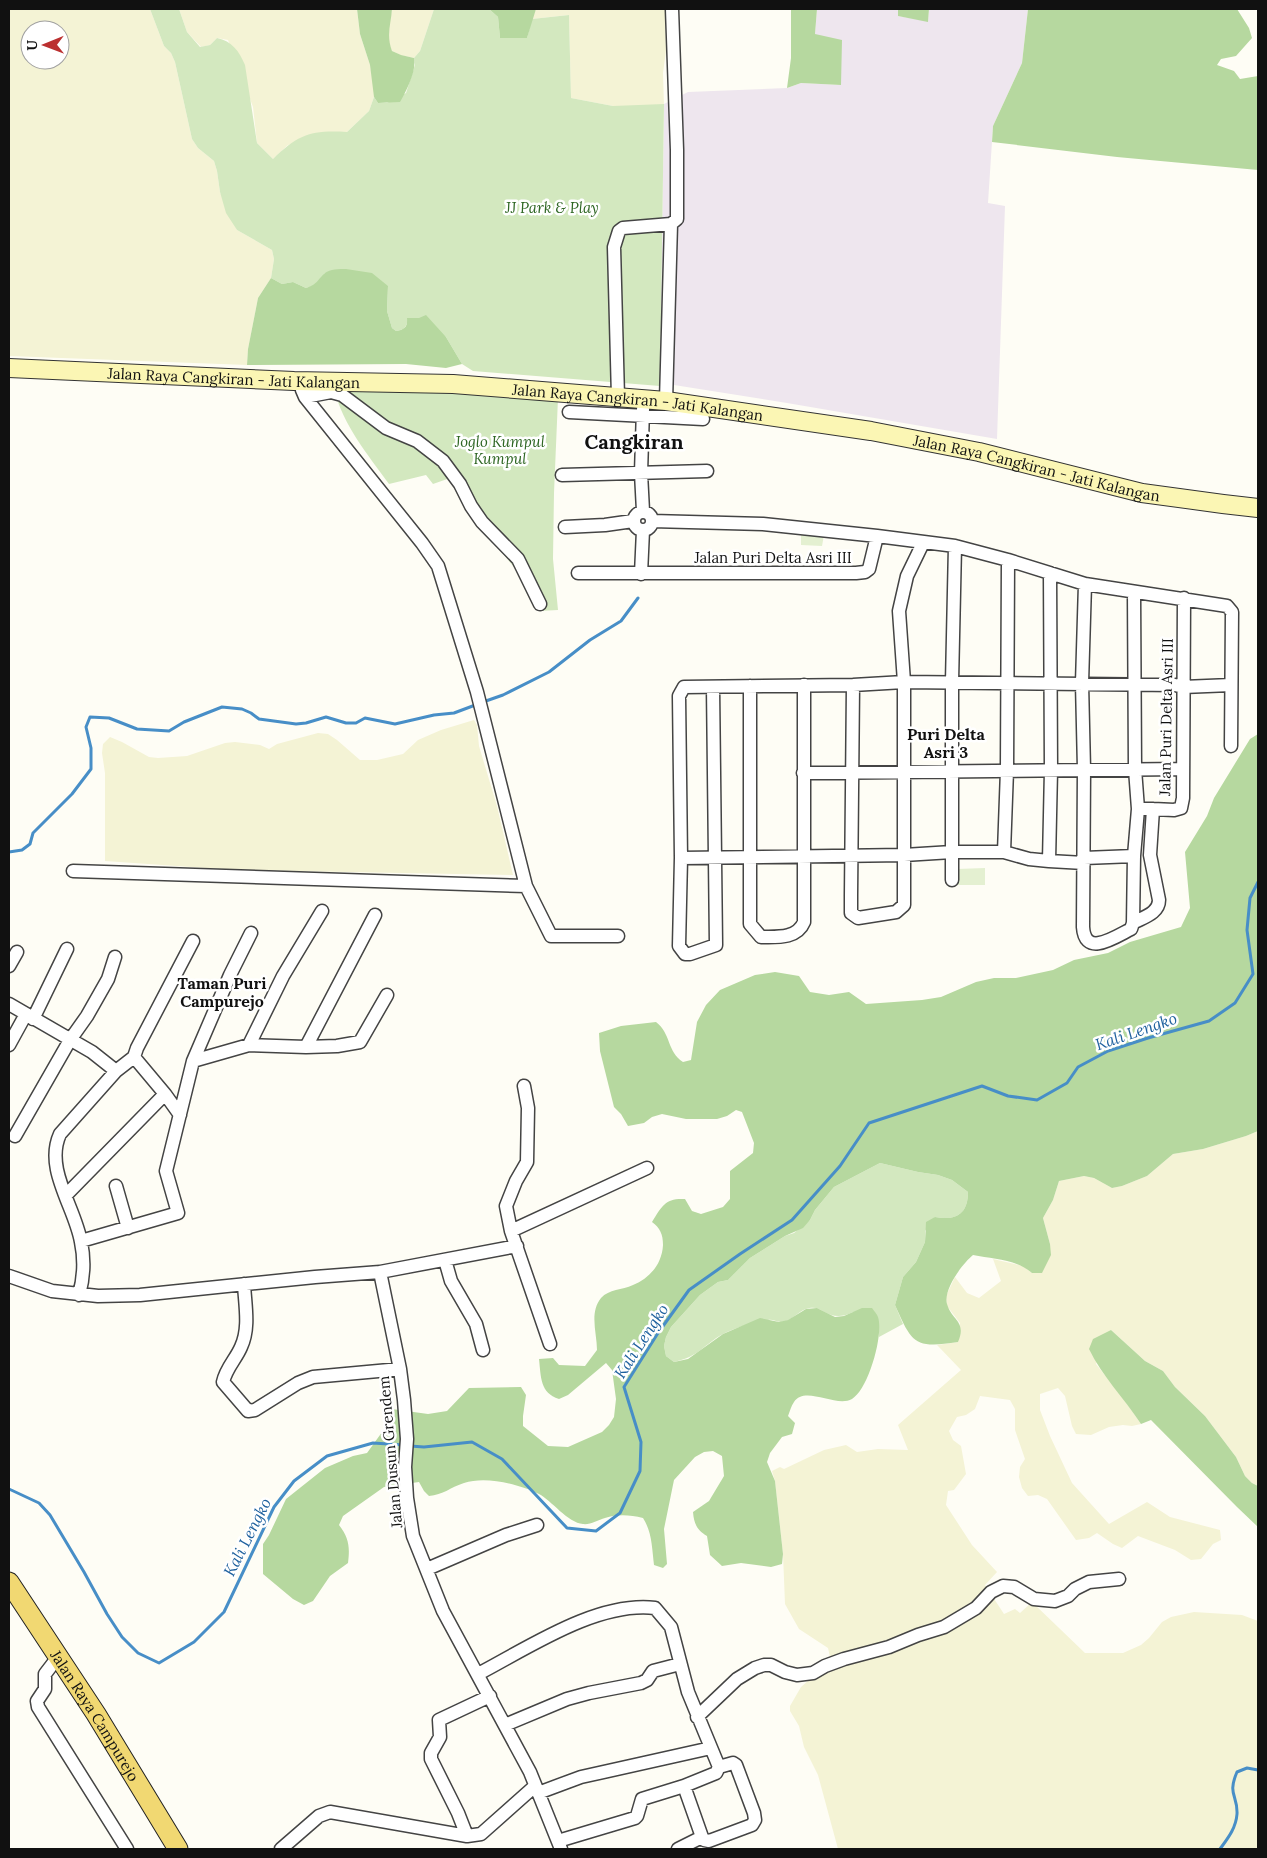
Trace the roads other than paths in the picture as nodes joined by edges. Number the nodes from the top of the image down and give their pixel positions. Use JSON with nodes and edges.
{"nodes":[{"id":1,"x":672,"y":9,"type":"edge"},
{"id":2,"x":671,"y":224,"type":"junction"},
{"id":3,"x":9,"y":368,"type":"edge"},
{"id":4,"x":302,"y":389,"type":"junction"},
{"id":5,"x":618,"y":397,"type":"junction"},
{"id":6,"x":666,"y":401,"type":"junction"},
{"id":7,"x":643,"y":408,"type":"junction"},
{"id":8,"x":569,"y":412,"type":"dead end"},
{"id":9,"x":703,"y":419,"type":"dead end"},
{"id":10,"x":707,"y":471,"type":"dead end"},
{"id":11,"x":641,"y":472,"type":"junction"},
{"id":12,"x":562,"y":475,"type":"dead end"},
{"id":13,"x":1258,"y":508,"type":"edge"},
{"id":14,"x":643,"y":511,"type":"junction"},
{"id":15,"x":634,"y":521,"type":"junction"},
{"id":16,"x":652,"y":521,"type":"junction"},
{"id":17,"x":565,"y":527,"type":"dead end"},
{"id":18,"x":643,"y":530,"type":"junction"},
{"id":19,"x":878,"y":536,"type":"junction"},
{"id":20,"x":923,"y":543,"type":"junction"},
{"id":21,"x":955,"y":546,"type":"junction"},
{"id":22,"x":1008,"y":560,"type":"junction"},
{"id":23,"x":578,"y":573,"type":"dead end"},
{"id":24,"x":1050,"y":573,"type":"junction"},
{"id":25,"x":641,"y":574,"type":"junction"},
{"id":26,"x":1085,"y":584,"type":"junction"},
{"id":27,"x":1134,"y":592,"type":"junction"},
{"id":28,"x":1184,"y":598,"type":"junction"},
{"id":29,"x":540,"y":604,"type":"dead end"},
{"id":30,"x":904,"y":682,"type":"junction"},
{"id":31,"x":952,"y":682,"type":"junction"},
{"id":32,"x":1050,"y":683,"type":"junction"},
{"id":33,"x":1082,"y":683,"type":"junction"},
{"id":34,"x":1007,"y":684,"type":"junction"},
{"id":35,"x":1135,"y":684,"type":"junction"},
{"id":36,"x":804,"y":685,"type":"junction"},
{"id":37,"x":853,"y":685,"type":"junction"},
{"id":38,"x":1231,"y":685,"type":"junction"},
{"id":39,"x":750,"y":686,"type":"junction"},
{"id":40,"x":713,"y":687,"type":"junction"},
{"id":41,"x":1183,"y":687,"type":"junction"},
{"id":42,"x":1232,"y":746,"type":"dead end"},
{"id":43,"x":1084,"y":769,"type":"junction"},
{"id":44,"x":1135,"y":769,"type":"junction"},
{"id":45,"x":1182,"y":769,"type":"junction"},
{"id":46,"x":1007,"y":770,"type":"junction"},
{"id":47,"x":1051,"y":770,"type":"junction"},
{"id":48,"x":952,"y":771,"type":"junction"},
{"id":49,"x":904,"y":772,"type":"junction"},
{"id":50,"x":803,"y":773,"type":"junction"},
{"id":51,"x":853,"y":773,"type":"junction"},
{"id":52,"x":1138,"y":809,"type":"junction"},
{"id":53,"x":1153,"y":809,"type":"junction"},
{"id":54,"x":952,"y":852,"type":"junction"},
{"id":55,"x":1004,"y":852,"type":"junction"},
{"id":56,"x":904,"y":855,"type":"junction"},
{"id":57,"x":851,"y":856,"type":"junction"},
{"id":58,"x":1134,"y":856,"type":"junction"},
{"id":59,"x":751,"y":857,"type":"junction"},
{"id":60,"x":805,"y":857,"type":"junction"},
{"id":61,"x":681,"y":858,"type":"junction"},
{"id":62,"x":715,"y":858,"type":"junction"},
{"id":63,"x":1049,"y":861,"type":"junction"},
{"id":64,"x":1084,"y":861,"type":"junction"},
{"id":65,"x":73,"y":871,"type":"dead end"},
{"id":66,"x":952,"y":880,"type":"dead end"},
{"id":67,"x":526,"y":886,"type":"junction"},
{"id":68,"x":322,"y":911,"type":"dead end"},
{"id":69,"x":375,"y":915,"type":"dead end"},
{"id":70,"x":1133,"y":923,"type":"junction"},
{"id":71,"x":251,"y":933,"type":"dead end"},
{"id":72,"x":618,"y":936,"type":"dead end"},
{"id":73,"x":193,"y":941,"type":"dead end"},
{"id":74,"x":67,"y":949,"type":"dead end"},
{"id":75,"x":16,"y":952,"type":"dead end"},
{"id":76,"x":115,"y":957,"type":"dead end"},
{"id":77,"x":9,"y":966,"type":"edge"},
{"id":78,"x":387,"y":995,"type":"dead end"},
{"id":79,"x":9,"y":1004,"type":"edge"},
{"id":80,"x":29,"y":1017,"type":"junction"},
{"id":81,"x":70,"y":1040,"type":"junction"},
{"id":82,"x":9,"y":1045,"type":"edge"},
{"id":83,"x":249,"y":1045,"type":"junction"},
{"id":84,"x":306,"y":1047,"type":"junction"},
{"id":85,"x":134,"y":1057,"type":"junction"},
{"id":86,"x":193,"y":1061,"type":"junction"},
{"id":87,"x":116,"y":1071,"type":"junction"},
{"id":88,"x":524,"y":1086,"type":"dead end"},
{"id":89,"x":165,"y":1094,"type":"junction"},
{"id":90,"x":180,"y":1115,"type":"junction"},
{"id":91,"x":15,"y":1136,"type":"dead end"},
{"id":92,"x":646,"y":1168,"type":"dead end"},
{"id":93,"x":116,"y":1186,"type":"dead end"},
{"id":94,"x":66,"y":1195,"type":"junction"},
{"id":95,"x":128,"y":1228,"type":"junction"},
{"id":96,"x":511,"y":1231,"type":"junction"},
{"id":97,"x":81,"y":1241,"type":"junction"},
{"id":98,"x":517,"y":1246,"type":"junction"},
{"id":99,"x":445,"y":1260,"type":"junction"},
{"id":100,"x":380,"y":1272,"type":"junction"},
{"id":101,"x":9,"y":1276,"type":"edge"},
{"id":102,"x":244,"y":1284,"type":"junction"},
{"id":103,"x":79,"y":1295,"type":"junction"},
{"id":104,"x":550,"y":1344,"type":"dead end"},
{"id":105,"x":483,"y":1350,"type":"dead end"},
{"id":106,"x":400,"y":1369,"type":"junction"},
{"id":107,"x":537,"y":1526,"type":"dead end"},
{"id":108,"x":427,"y":1568,"type":"junction"},
{"id":109,"x":1118,"y":1579,"type":"dead end"},
{"id":110,"x":9,"y":1582,"type":"edge"},
{"id":111,"x":58,"y":1657,"type":"junction"},
{"id":112,"x":680,"y":1664,"type":"junction"},
{"id":113,"x":478,"y":1674,"type":"junction"},
{"id":114,"x":492,"y":1699,"type":"junction"},
{"id":115,"x":697,"y":1717,"type":"junction"},
{"id":116,"x":505,"y":1725,"type":"junction"},
{"id":117,"x":710,"y":1748,"type":"junction"},
{"id":118,"x":719,"y":1767,"type":"junction"},
{"id":119,"x":684,"y":1786,"type":"junction"},
{"id":120,"x":537,"y":1790,"type":"junction"},
{"id":121,"x":467,"y":1836,"type":"junction"},
{"id":122,"x":702,"y":1837,"type":"junction"},
{"id":123,"x":560,"y":1845,"type":"edge"},
{"id":124,"x":127,"y":1849,"type":"edge"},
{"id":125,"x":178,"y":1849,"type":"edge"},
{"id":126,"x":281,"y":1849,"type":"edge"},
{"id":127,"x":678,"y":1849,"type":"edge"}],
"edges":[{"from":1,"to":2,"type":"street"},
{"from":2,"to":5,"type":"street"},
{"from":2,"to":6,"type":"street"},
{"from":3,"to":4,"type":"street","name":"Jalan Raya Cangkiran - Jati Kalangan"},
{"from":4,"to":5,"type":"street","name":"Jalan Raya Cangkiran - Jati Kalangan"},
{"from":4,"to":29,"type":"street"},
{"from":4,"to":67,"type":"street"},
{"from":5,"to":7,"type":"street","name":"Jalan Raya Cangkiran - Jati Kalangan"},
{"from":6,"to":7,"type":"street","name":"Jalan Raya Cangkiran - Jati Kalangan"},
{"from":6,"to":13,"type":"street","name":"Jalan Raya Cangkiran - Jati Kalangan"},
{"from":7,"to":8,"type":"street"},
{"from":7,"to":9,"type":"street"},
{"from":7,"to":11,"type":"street"},
{"from":10,"to":11,"type":"street"},
{"from":11,"to":12,"type":"street"},
{"from":11,"to":14,"type":"street"},
{"from":14,"to":15,"type":"street"},
{"from":14,"to":16,"type":"street"},
{"from":15,"to":17,"type":"street"},
{"from":15,"to":18,"type":"street"},
{"from":16,"to":18,"type":"street"},
{"from":16,"to":19,"type":"street","name":"Jalan Puri Delta Asri III"},
{"from":18,"to":25,"type":"street"},
{"from":19,"to":20,"type":"street","name":"Jalan Puri Delta Asri III"},
{"from":19,"to":25,"type":"street","name":"Jalan Puri Delta Asri III"},
{"from":20,"to":21,"type":"street","name":"Jalan Puri Delta Asri III"},
{"from":20,"to":30,"type":"street"},
{"from":21,"to":22,"type":"street","name":"Jalan Puri Delta Asri III"},
{"from":21,"to":31,"type":"street"},
{"from":22,"to":24,"type":"street","name":"Jalan Puri Delta Asri III"},
{"from":22,"to":34,"type":"street"},
{"from":23,"to":25,"type":"street","name":"Jalan Puri Delta Asri III"},
{"from":24,"to":26,"type":"street","name":"Jalan Puri Delta Asri III"},
{"from":24,"to":32,"type":"street"},
{"from":26,"to":27,"type":"street","name":"Jalan Puri Delta Asri III"},
{"from":26,"to":33,"type":"street"},
{"from":27,"to":28,"type":"street","name":"Jalan Puri Delta Asri III"},
{"from":27,"to":35,"type":"street","name":"Jalan Puri Delta Asri III"},
{"from":28,"to":38,"type":"street","name":"Jalan Puri Delta Asri III"},
{"from":28,"to":41,"type":"street","name":"Jalan Puri Delta Asri III"},
{"from":30,"to":31,"type":"street"},
{"from":30,"to":37,"type":"street"},
{"from":30,"to":49,"type":"street"},
{"from":31,"to":34,"type":"street"},
{"from":31,"to":48,"type":"street"},
{"from":32,"to":33,"type":"street"},
{"from":32,"to":34,"type":"street"},
{"from":32,"to":47,"type":"street"},
{"from":33,"to":35,"type":"street"},
{"from":33,"to":43,"type":"street"},
{"from":34,"to":46,"type":"street"},
{"from":35,"to":41,"type":"street"},
{"from":35,"to":44,"type":"street","name":"Jalan Puri Delta Asri III"},
{"from":36,"to":37,"type":"street"},
{"from":36,"to":39,"type":"street"},
{"from":36,"to":50,"type":"street"},
{"from":37,"to":51,"type":"street"},
{"from":38,"to":41,"type":"street"},
{"from":38,"to":42,"type":"street","name":"Jalan Puri Delta Asri III"},
{"from":39,"to":40,"type":"street"},
{"from":39,"to":59,"type":"street"},
{"from":40,"to":61,"type":"street"},
{"from":40,"to":62,"type":"street"},
{"from":41,"to":45,"type":"street","name":"Jalan Puri Delta Asri III"},
{"from":43,"to":44,"type":"street"},
{"from":43,"to":47,"type":"street"},
{"from":43,"to":64,"type":"street"},
{"from":44,"to":45,"type":"street"},
{"from":44,"to":52,"type":"street","name":"Jalan Puri Delta Asri III"},
{"from":45,"to":53,"type":"street","name":"Jalan Puri Delta Asri III"},
{"from":46,"to":47,"type":"street"},
{"from":46,"to":48,"type":"street"},
{"from":46,"to":55,"type":"street"},
{"from":47,"to":63,"type":"street"},
{"from":48,"to":49,"type":"street"},
{"from":48,"to":54,"type":"street"},
{"from":49,"to":51,"type":"street"},
{"from":49,"to":56,"type":"street"},
{"from":50,"to":51,"type":"street"},
{"from":50,"to":60,"type":"street"},
{"from":51,"to":57,"type":"street"},
{"from":52,"to":53,"type":"street"},
{"from":52,"to":58,"type":"street","name":"Jalan Puri Delta Asri III"},
{"from":53,"to":70,"type":"street"},
{"from":54,"to":55,"type":"street"},
{"from":54,"to":56,"type":"street"},
{"from":54,"to":66,"type":"street"},
{"from":55,"to":63,"type":"street"},
{"from":56,"to":57,"type":"street"},
{"from":56,"to":57,"type":"street"},
{"from":57,"to":60,"type":"street"},
{"from":58,"to":64,"type":"street"},
{"from":58,"to":70,"type":"street","name":"Jalan Puri Delta Asri III"},
{"from":59,"to":60,"type":"street"},
{"from":59,"to":60,"type":"street"},
{"from":59,"to":62,"type":"street"},
{"from":61,"to":62,"type":"street"},
{"from":61,"to":62,"type":"street"},
{"from":63,"to":64,"type":"street"},
{"from":64,"to":70,"type":"street"},
{"from":65,"to":67,"type":"street"},
{"from":67,"to":72,"type":"street"},
{"from":68,"to":83,"type":"street"},
{"from":69,"to":84,"type":"street"},
{"from":71,"to":86,"type":"street"},
{"from":73,"to":85,"type":"street"},
{"from":74,"to":80,"type":"street"},
{"from":75,"to":77,"type":"street"},
{"from":76,"to":81,"type":"street"},
{"from":78,"to":84,"type":"street"},
{"from":79,"to":80,"type":"street"},
{"from":80,"to":81,"type":"street"},
{"from":80,"to":82,"type":"street"},
{"from":81,"to":87,"type":"street"},
{"from":81,"to":91,"type":"street"},
{"from":83,"to":84,"type":"street"},
{"from":83,"to":86,"type":"street"},
{"from":85,"to":87,"type":"street"},
{"from":85,"to":89,"type":"street"},
{"from":86,"to":90,"type":"street"},
{"from":87,"to":94,"type":"street"},
{"from":88,"to":96,"type":"street"},
{"from":89,"to":90,"type":"street"},
{"from":89,"to":94,"type":"street"},
{"from":90,"to":95,"type":"street"},
{"from":92,"to":96,"type":"street"},
{"from":93,"to":95,"type":"street"},
{"from":94,"to":97,"type":"street"},
{"from":95,"to":97,"type":"street"},
{"from":96,"to":98,"type":"street"},
{"from":97,"to":103,"type":"street"},
{"from":98,"to":99,"type":"street"},
{"from":98,"to":104,"type":"street"},
{"from":99,"to":100,"type":"street"},
{"from":99,"to":105,"type":"street"},
{"from":100,"to":102,"type":"street"},
{"from":100,"to":106,"type":"street","name":"Jalan Dusun Grendem"},
{"from":101,"to":103,"type":"street"},
{"from":102,"to":103,"type":"street"},
{"from":102,"to":106,"type":"street"},
{"from":106,"to":108,"type":"street","name":"Jalan Dusun Grendem"},
{"from":107,"to":108,"type":"street"},
{"from":108,"to":113,"type":"street","name":"Jalan Dusun Grendem"},
{"from":109,"to":115,"type":"street"},
{"from":110,"to":111,"type":"main road","name":"Jalan Raya Campurejo"},
{"from":111,"to":124,"type":"street"},
{"from":111,"to":125,"type":"main road","name":"Jalan Raya Campurejo"},
{"from":112,"to":113,"type":"street"},
{"from":112,"to":115,"type":"street"},
{"from":112,"to":116,"type":"street"},
{"from":113,"to":114,"type":"street","name":"Jalan Dusun Grendem"},
{"from":114,"to":116,"type":"street","name":"Jalan Dusun Grendem"},
{"from":114,"to":121,"type":"street"},
{"from":115,"to":117,"type":"street"},
{"from":116,"to":120,"type":"street","name":"Jalan Dusun Grendem"},
{"from":117,"to":118,"type":"street"},
{"from":117,"to":120,"type":"street"},
{"from":118,"to":119,"type":"street"},
{"from":118,"to":122,"type":"street"},
{"from":119,"to":122,"type":"street"},
{"from":119,"to":123,"type":"street"},
{"from":120,"to":121,"type":"street"},
{"from":120,"to":123,"type":"street","name":"Jalan Dusun Grendem"},
{"from":121,"to":126,"type":"street"},
{"from":122,"to":127,"type":"street"}]}
